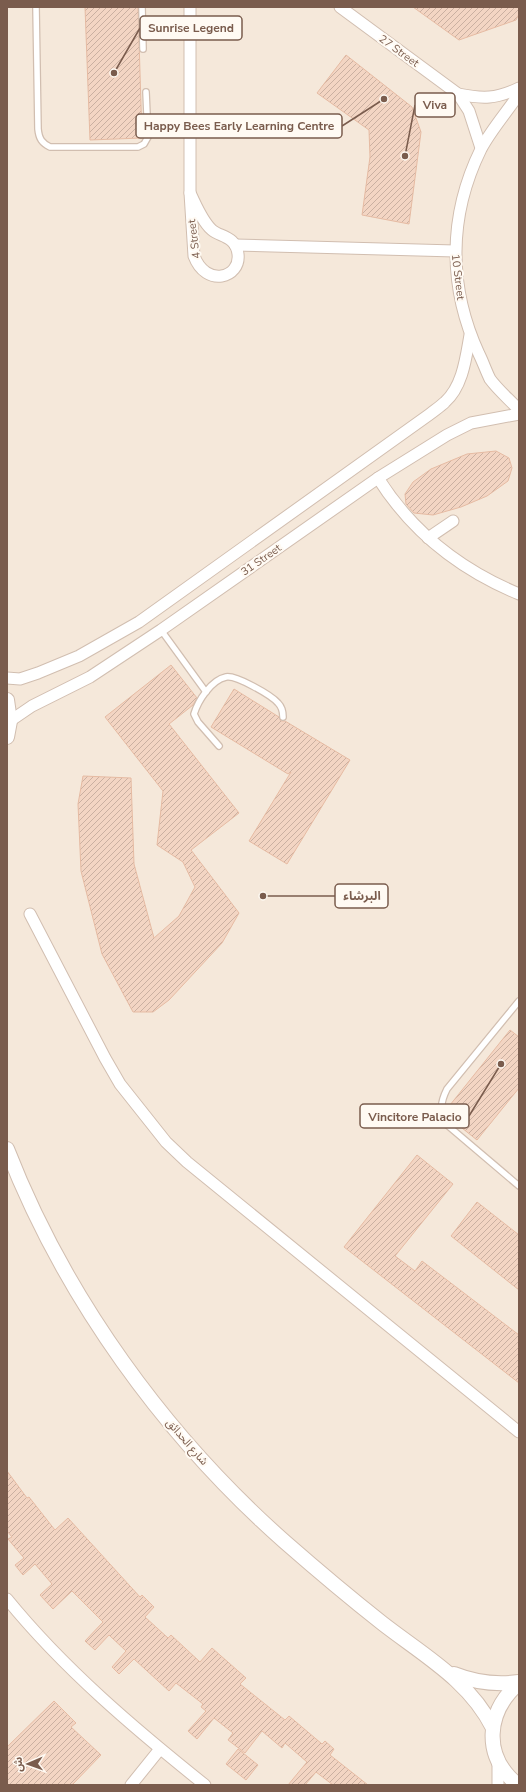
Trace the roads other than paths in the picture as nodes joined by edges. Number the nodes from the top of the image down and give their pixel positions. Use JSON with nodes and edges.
{"nodes":[{"id":1,"x":36,"y":7,"type":"edge"},
{"id":2,"x":142,"y":7,"type":"edge"},
{"id":3,"x":190,"y":7,"type":"edge"},
{"id":4,"x":340,"y":7,"type":"edge"},
{"id":5,"x":354,"y":7,"type":"edge"},
{"id":6,"x":355,"y":18,"type":"junction"},
{"id":7,"x":144,"y":49,"type":"dead end"},
{"id":8,"x":519,"y":88,"type":"edge"},
{"id":9,"x":146,"y":92,"type":"dead end"},
{"id":10,"x":458,"y":94,"type":"junction"},
{"id":11,"x":519,"y":94,"type":"edge"},
{"id":12,"x":481,"y":148,"type":"junction"},
{"id":13,"x":190,"y":193,"type":"junction"},
{"id":14,"x":235,"y":245,"type":"junction"},
{"id":15,"x":455,"y":251,"type":"junction"},
{"id":16,"x":470,"y":334,"type":"junction"},
{"id":17,"x":519,"y":410,"type":"edge"},
{"id":18,"x":519,"y":414,"type":"edge"},
{"id":19,"x":378,"y":478,"type":"junction"},
{"id":20,"x":453,"y":521,"type":"dead end"},
{"id":21,"x":428,"y":538,"type":"junction"},
{"id":22,"x":519,"y":594,"type":"edge"},
{"id":23,"x":161,"y":630,"type":"junction"},
{"id":24,"x":7,"y":678,"type":"edge"},
{"id":25,"x":206,"y":692,"type":"junction"},
{"id":26,"x":7,"y":700,"type":"edge"},
{"id":27,"x":283,"y":717,"type":"dead end"},
{"id":28,"x":10,"y":721,"type":"junction"},
{"id":29,"x":7,"y":737,"type":"edge"},
{"id":30,"x":219,"y":746,"type":"dead end"},
{"id":31,"x":30,"y":914,"type":"dead end"},
{"id":32,"x":519,"y":1001,"type":"edge"},
{"id":33,"x":7,"y":1149,"type":"edge"},
{"id":34,"x":519,"y":1186,"type":"edge"},
{"id":35,"x":519,"y":1432,"type":"edge"},
{"id":36,"x":7,"y":1599,"type":"edge"},
{"id":37,"x":444,"y":1670,"type":"junction"},
{"id":38,"x":519,"y":1682,"type":"edge"},
{"id":39,"x":493,"y":1728,"type":"junction"},
{"id":40,"x":160,"y":1749,"type":"junction"},
{"id":41,"x":498,"y":1760,"type":"junction"},
{"id":42,"x":131,"y":1785,"type":"edge"},
{"id":43,"x":205,"y":1785,"type":"edge"},
{"id":44,"x":498,"y":1785,"type":"edge"},
{"id":45,"x":518,"y":1785,"type":"edge"}],
"edges":[{"from":1,"to":9,"type":"lane"},
{"from":2,"to":7,"type":"lane"},
{"from":3,"to":13,"type":"street","name":"4 Street"},
{"from":4,"to":6,"type":"street","name":"27 Street"},
{"from":5,"to":6,"type":"street"},
{"from":6,"to":10,"type":"street","name":"27 Street"},
{"from":8,"to":10,"type":"street","name":"27 Street"},
{"from":10,"to":12,"type":"street","name":"27 Street"},
{"from":11,"to":12,"type":"street","name":"10 Street"},
{"from":12,"to":15,"type":"street","name":"10 Street"},
{"from":13,"to":14,"type":"street","name":"4 Street"},
{"from":13,"to":14,"type":"street","name":"4 Street"},
{"from":14,"to":15,"type":"street"},
{"from":15,"to":16,"type":"street","name":"10 Street"},
{"from":16,"to":17,"type":"street","name":"10 Street"},
{"from":16,"to":24,"type":"street","name":"31 Street"},
{"from":18,"to":19,"type":"street","name":"31 Street"},
{"from":19,"to":21,"type":"street"},
{"from":19,"to":23,"type":"street","name":"31 Street"},
{"from":20,"to":21,"type":"street"},
{"from":21,"to":22,"type":"street"},
{"from":23,"to":25,"type":"lane"},
{"from":23,"to":28,"type":"street","name":"31 Street"},
{"from":25,"to":27,"type":"lane"},
{"from":25,"to":30,"type":"lane"},
{"from":26,"to":28,"type":"street"},
{"from":28,"to":29,"type":"street"},
{"from":31,"to":35,"type":"street"},
{"from":32,"to":34,"type":"lane"},
{"from":33,"to":37,"type":"street","name":"شارع الحدائق"},
{"from":36,"to":40,"type":"street"},
{"from":37,"to":38,"type":"street"},
{"from":37,"to":39,"type":"street","name":"شارع الحدائق"},
{"from":38,"to":39,"type":"street"},
{"from":39,"to":41,"type":"street"},
{"from":40,"to":42,"type":"street"},
{"from":40,"to":43,"type":"street"},
{"from":41,"to":44,"type":"street"},
{"from":41,"to":45,"type":"street"}]}
